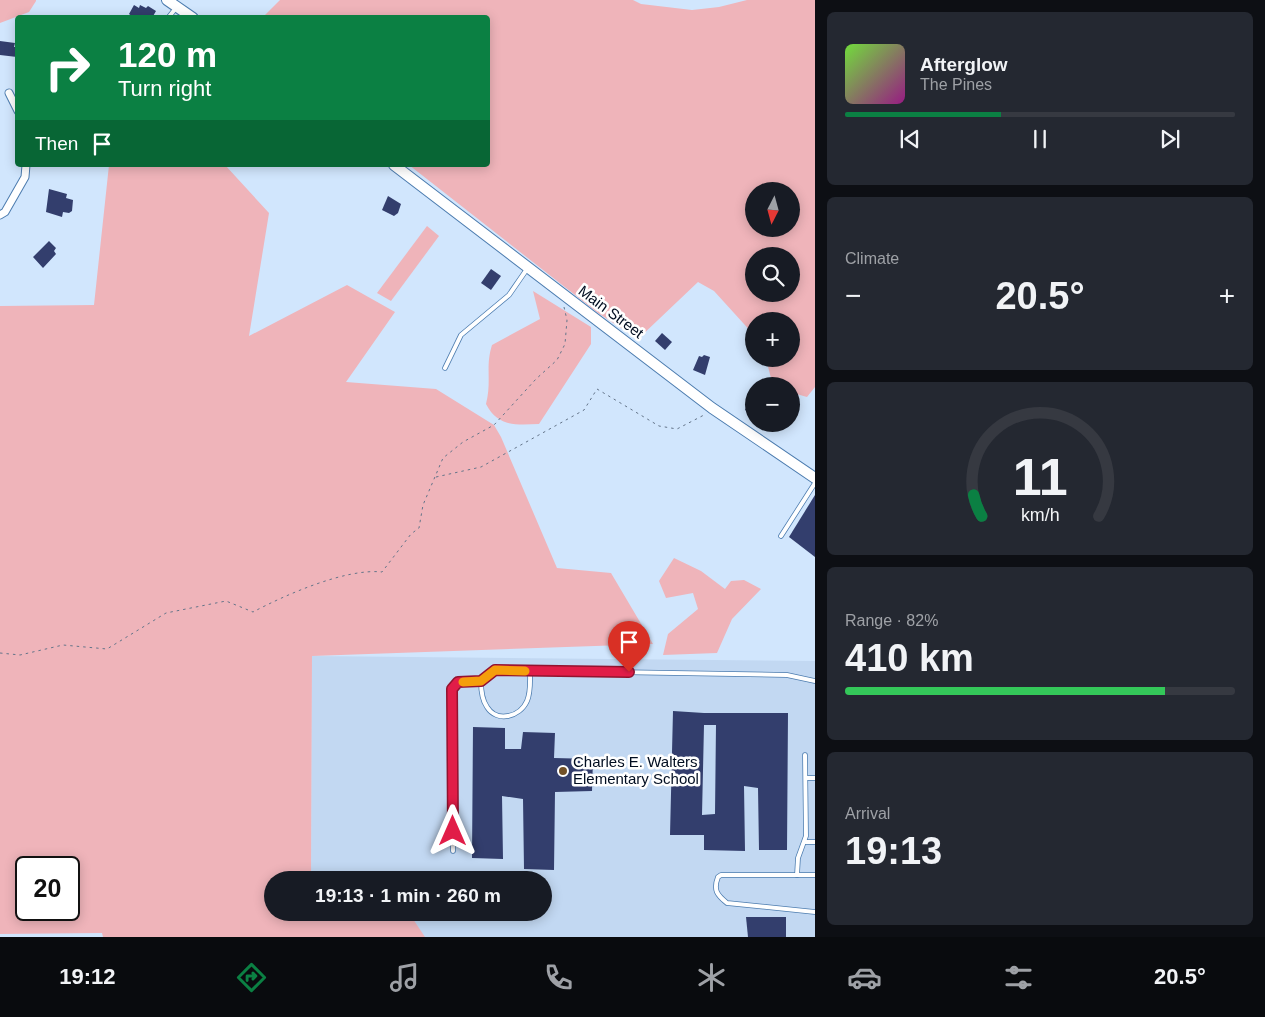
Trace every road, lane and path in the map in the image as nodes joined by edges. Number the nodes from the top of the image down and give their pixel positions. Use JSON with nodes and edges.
{"nodes":[{"id":1,"x":167,"y":0,"type":"edge"},
{"id":2,"x":177,"y":7,"type":"junction"},
{"id":3,"x":170,"y":15,"type":"edge"},
{"id":4,"x":189,"y":15,"type":"edge"},
{"id":5,"x":9,"y":92,"type":"dead end"},
{"id":6,"x":15,"y":105,"type":"edge"},
{"id":7,"x":26,"y":167,"type":"edge"},
{"id":8,"x":397,"y":167,"type":"edge"},
{"id":9,"x":0,"y":215,"type":"edge"},
{"id":10,"x":528,"y":267,"type":"junction"},
{"id":11,"x":563,"y":294,"type":"junction"},
{"id":12,"x":445,"y":368,"type":"dead end"},
{"id":13,"x":712,"y":408,"type":"junction"},
{"id":14,"x":434,"y":477,"type":"junction"},
{"id":15,"x":815,"y":478,"type":"edge"},
{"id":16,"x":815,"y":483,"type":"edge"},
{"id":17,"x":780,"y":536,"type":"dead end"},
{"id":18,"x":0,"y":653,"type":"edge"},
{"id":19,"x":530,"y":671,"type":"junction"},
{"id":20,"x":481,"y":681,"type":"junction"},
{"id":21,"x":815,"y":681,"type":"edge"},
{"id":22,"x":805,"y":755,"type":"dead end"},
{"id":23,"x":806,"y":778,"type":"junction"},
{"id":24,"x":815,"y":778,"type":"edge"},
{"id":25,"x":804,"y":842,"type":"junction"},
{"id":26,"x":815,"y":842,"type":"edge"},
{"id":27,"x":453,"y":851,"type":"dead end"},
{"id":28,"x":797,"y":875,"type":"junction"},
{"id":29,"x":815,"y":875,"type":"edge"},
{"id":30,"x":815,"y":912,"type":"edge"}],
"edges":[{"from":1,"to":2,"type":"main road"},
{"from":2,"to":3,"type":"lane"},
{"from":2,"to":4,"type":"main road"},
{"from":5,"to":6,"type":"street"},
{"from":7,"to":9,"type":"street"},
{"from":8,"to":10,"type":"main road","name":"Main Street"},
{"from":10,"to":11,"type":"main road","name":"Main Street"},
{"from":10,"to":12,"type":"lane"},
{"from":11,"to":13,"type":"main road","name":"Main Street"},
{"from":11,"to":14,"type":"path"},
{"from":13,"to":14,"type":"path"},
{"from":13,"to":15,"type":"main road","name":"Main Street"},
{"from":14,"to":18,"type":"path"},
{"from":16,"to":17,"type":"lane"},
{"from":19,"to":20,"type":"lane"},
{"from":19,"to":20,"type":"lane"},
{"from":19,"to":21,"type":"lane"},
{"from":20,"to":27,"type":"lane"},
{"from":22,"to":23,"type":"lane"},
{"from":23,"to":24,"type":"lane"},
{"from":23,"to":25,"type":"lane"},
{"from":25,"to":26,"type":"lane"},
{"from":25,"to":28,"type":"lane"},
{"from":28,"to":29,"type":"lane"},
{"from":28,"to":30,"type":"lane"}]}
